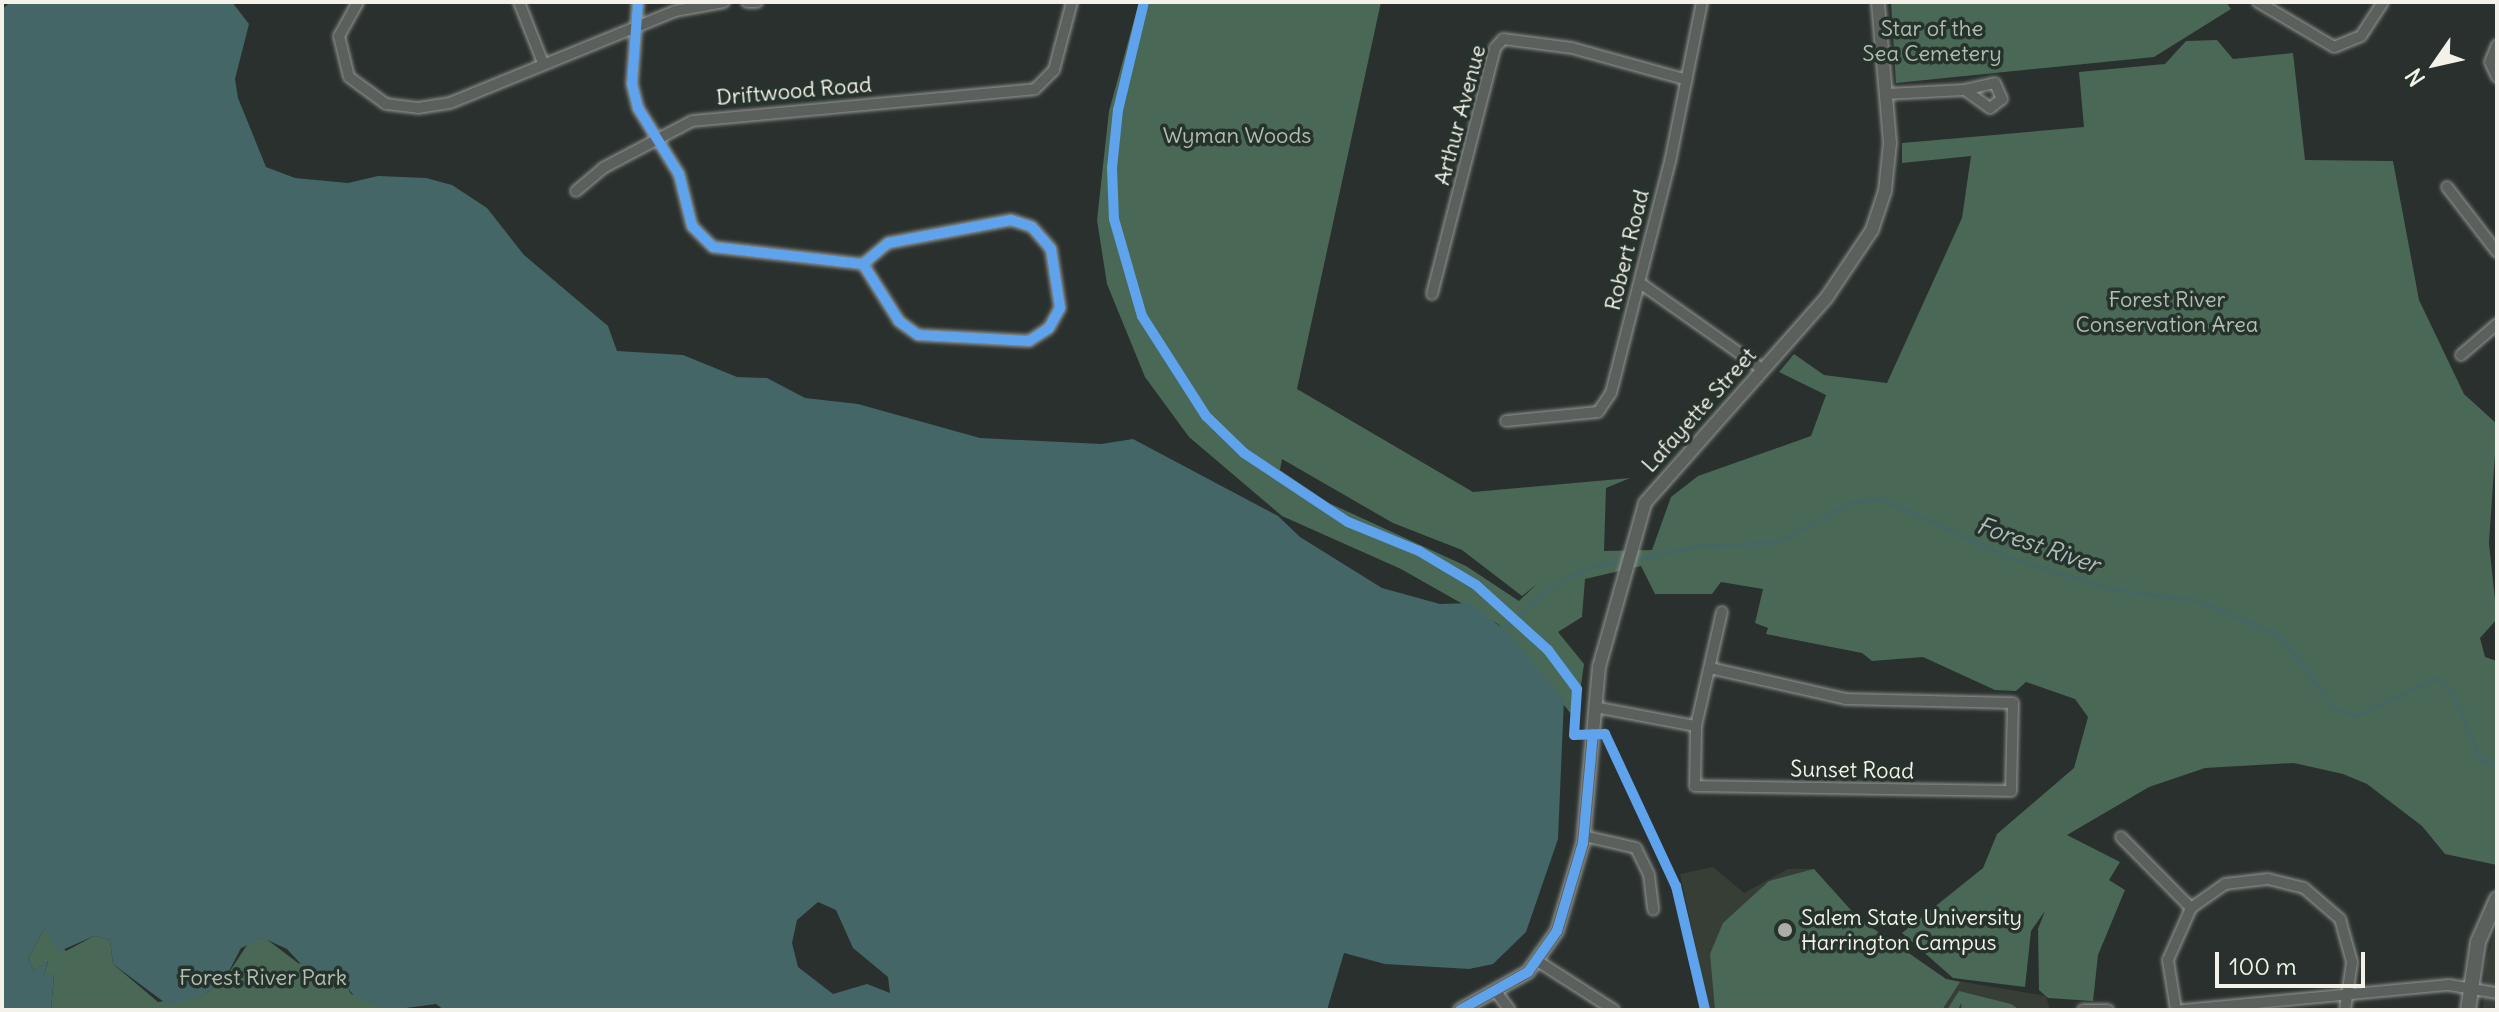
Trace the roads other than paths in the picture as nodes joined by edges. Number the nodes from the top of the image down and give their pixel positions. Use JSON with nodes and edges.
{"nodes":[{"id":1,"x":358,"y":2,"type":"edge"},
{"id":2,"x":519,"y":2,"type":"edge"},
{"id":3,"x":638,"y":2,"type":"edge"},
{"id":4,"x":724,"y":2,"type":"edge"},
{"id":5,"x":747,"y":2,"type":"edge"},
{"id":6,"x":757,"y":2,"type":"edge"},
{"id":7,"x":1072,"y":2,"type":"edge"},
{"id":8,"x":1702,"y":2,"type":"edge"},
{"id":9,"x":1878,"y":2,"type":"edge"},
{"id":10,"x":2258,"y":2,"type":"edge"},
{"id":11,"x":2383,"y":2,"type":"edge"},
{"id":12,"x":639,"y":23,"type":"junction"},
{"id":13,"x":2497,"y":45,"type":"edge"},
{"id":14,"x":543,"y":63,"type":"junction"},
{"id":15,"x":2497,"y":77,"type":"edge"},
{"id":16,"x":1687,"y":80,"type":"junction"},
{"id":17,"x":1965,"y":90,"type":"dead end"},
{"id":18,"x":1886,"y":94,"type":"junction"},
{"id":19,"x":657,"y":139,"type":"junction"},
{"id":20,"x":2447,"y":187,"type":"dead end"},
{"id":21,"x":576,"y":191,"type":"dead end"},
{"id":22,"x":2497,"y":252,"type":"edge"},
{"id":23,"x":863,"y":264,"type":"junction"},
{"id":24,"x":1640,"y":283,"type":"junction"},
{"id":25,"x":1432,"y":294,"type":"dead end"},
{"id":26,"x":2497,"y":324,"type":"edge"},
{"id":27,"x":2461,"y":355,"type":"dead end"},
{"id":28,"x":1762,"y":369,"type":"junction"},
{"id":29,"x":1506,"y":421,"type":"dead end"},
{"id":30,"x":1722,"y":612,"type":"dead end"},
{"id":31,"x":1710,"y":668,"type":"junction"},
{"id":32,"x":1595,"y":707,"type":"junction"},
{"id":33,"x":1696,"y":726,"type":"junction"},
{"id":34,"x":1584,"y":836,"type":"junction"},
{"id":35,"x":2121,"y":837,"type":"dead end"},
{"id":36,"x":2497,"y":899,"type":"edge"},
{"id":37,"x":2191,"y":908,"type":"junction"},
{"id":38,"x":1653,"y":910,"type":"dead end"},
{"id":39,"x":1539,"y":962,"type":"junction"},
{"id":40,"x":2471,"y":984,"type":"junction"},
{"id":41,"x":1497,"y":993,"type":"junction"},
{"id":42,"x":2497,"y":993,"type":"edge"},
{"id":43,"x":2348,"y":995,"type":"junction"},
{"id":44,"x":1460,"y":1010,"type":"edge"},
{"id":45,"x":1510,"y":1010,"type":"edge"},
{"id":46,"x":1614,"y":1010,"type":"edge"},
{"id":47,"x":2083,"y":1010,"type":"edge"},
{"id":48,"x":2108,"y":1010,"type":"edge"},
{"id":49,"x":2176,"y":1010,"type":"edge"},
{"id":50,"x":2183,"y":1010,"type":"edge"},
{"id":51,"x":2345,"y":1010,"type":"edge"},
{"id":52,"x":2468,"y":1010,"type":"edge"}],
"edges":[{"from":1,"to":14,"type":"street"},
{"from":2,"to":14,"type":"street"},
{"from":3,"to":12,"type":"street"},
{"from":4,"to":12,"type":"street"},
{"from":5,"to":6,"type":"street"},
{"from":7,"to":19,"type":"street","name":"Driftwood Road"},
{"from":8,"to":16,"type":"street","name":"Robert Road"},
{"from":9,"to":18,"type":"main road","name":"Lafayette Street"},
{"from":10,"to":11,"type":"street"},
{"from":12,"to":14,"type":"street"},
{"from":12,"to":19,"type":"street"},
{"from":13,"to":15,"type":"street"},
{"from":16,"to":24,"type":"street","name":"Robert Road"},
{"from":16,"to":25,"type":"street","name":"Arthur Avenue"},
{"from":17,"to":18,"type":"street"},
{"from":18,"to":28,"type":"main road","name":"Lafayette Street"},
{"from":19,"to":21,"type":"street","name":"Driftwood Road"},
{"from":19,"to":23,"type":"street"},
{"from":20,"to":22,"type":"street"},
{"from":23,"to":23,"type":"street"},
{"from":24,"to":28,"type":"street"},
{"from":24,"to":29,"type":"street","name":"Robert Road"},
{"from":26,"to":27,"type":"street"},
{"from":28,"to":32,"type":"main road","name":"Lafayette Street"},
{"from":30,"to":31,"type":"street"},
{"from":31,"to":33,"type":"street"},
{"from":31,"to":33,"type":"street","name":"Sunset Road"},
{"from":32,"to":33,"type":"street"},
{"from":32,"to":34,"type":"main road","name":"Lafayette Street"},
{"from":34,"to":38,"type":"street"},
{"from":34,"to":39,"type":"main road","name":"Lafayette Street"},
{"from":35,"to":37,"type":"street"},
{"from":36,"to":40,"type":"highway"},
{"from":37,"to":43,"type":"street"},
{"from":37,"to":49,"type":"street"},
{"from":39,"to":41,"type":"main road","name":"Lafayette Street"},
{"from":39,"to":46,"type":"street"},
{"from":40,"to":42,"type":"street"},
{"from":40,"to":43,"type":"street"},
{"from":40,"to":52,"type":"highway"},
{"from":41,"to":44,"type":"main road","name":"Lafayette Street"},
{"from":41,"to":45,"type":"street"},
{"from":43,"to":50,"type":"street"},
{"from":43,"to":51,"type":"street"},
{"from":47,"to":48,"type":"street"}]}
